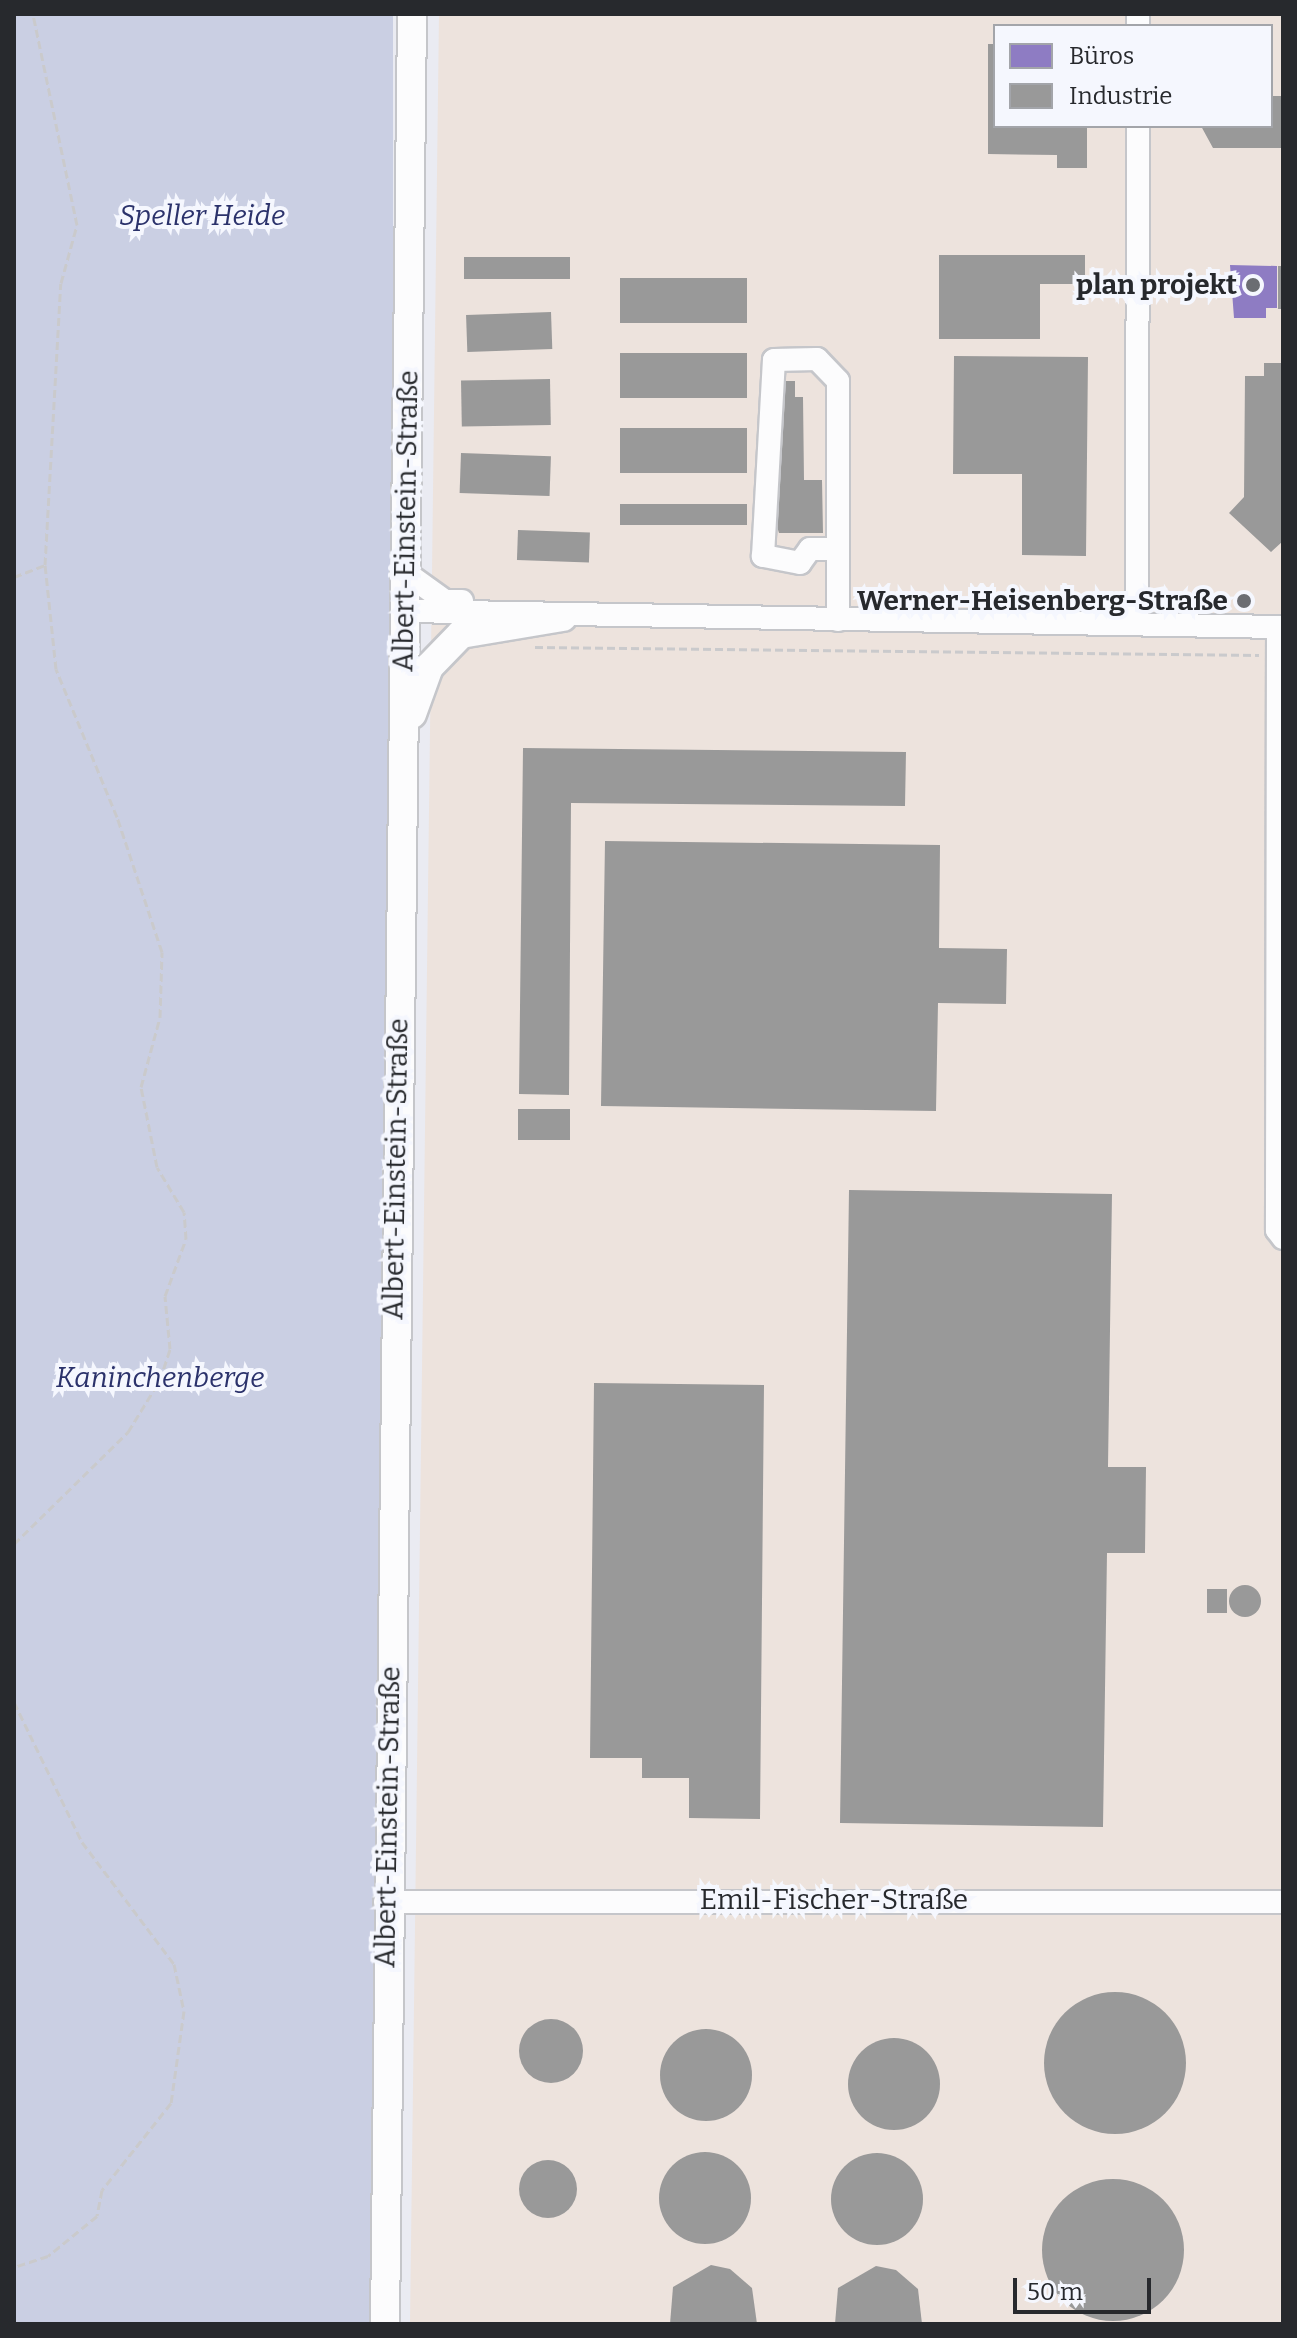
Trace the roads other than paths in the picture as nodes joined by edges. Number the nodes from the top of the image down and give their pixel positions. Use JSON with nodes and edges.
{"nodes":[{"id":1,"x":400,"y":14,"type":"edge"},
{"id":2,"x":412,"y":14,"type":"edge"},
{"id":3,"x":425,"y":14,"type":"edge"},
{"id":4,"x":1138,"y":128,"type":"edge"},
{"id":5,"x":407,"y":129,"type":"junction"},
{"id":6,"x":408,"y":301,"type":"junction"},
{"id":7,"x":838,"y":549,"type":"junction"},
{"id":8,"x":406,"y":573,"type":"junction"},
{"id":9,"x":406,"y":611,"type":"junction"},
{"id":10,"x":576,"y":616,"type":"junction"},
{"id":11,"x":838,"y":620,"type":"junction"},
{"id":12,"x":1137,"y":623,"type":"junction"},
{"id":13,"x":1281,"y":627,"type":"edge"},
{"id":14,"x":402,"y":741,"type":"junction"},
{"id":15,"x":1283,"y":1238,"type":"edge"},
{"id":16,"x":385,"y":1902,"type":"junction"},
{"id":17,"x":1283,"y":1902,"type":"edge"},
{"id":18,"x":385,"y":2324,"type":"edge"}],
"edges":[{"from":1,"to":5,"type":"main road"},
{"from":2,"to":5,"type":"main road","name":"Albert-Einstein-Straße"},
{"from":3,"to":6,"type":"main road"},
{"from":4,"to":12,"type":"street"},
{"from":5,"to":6,"type":"main road","name":"Albert-Einstein-Straße"},
{"from":6,"to":8,"type":"main road","name":"Albert-Einstein-Straße"},
{"from":7,"to":7,"type":"street"},
{"from":7,"to":11,"type":"street"},
{"from":8,"to":9,"type":"main road","name":"Albert-Einstein-Straße"},
{"from":8,"to":10,"type":"street"},
{"from":9,"to":10,"type":"street"},
{"from":9,"to":14,"type":"main road","name":"Albert-Einstein-Straße"},
{"from":10,"to":11,"type":"street"},
{"from":10,"to":14,"type":"main road"},
{"from":11,"to":12,"type":"street"},
{"from":12,"to":13,"type":"street"},
{"from":13,"to":15,"type":"street"},
{"from":14,"to":16,"type":"main road","name":"Albert-Einstein-Straße"},
{"from":16,"to":17,"type":"street","name":"Emil-Fischer-Straße"},
{"from":16,"to":18,"type":"main road","name":"Albert-Einstein-Straße"}]}
